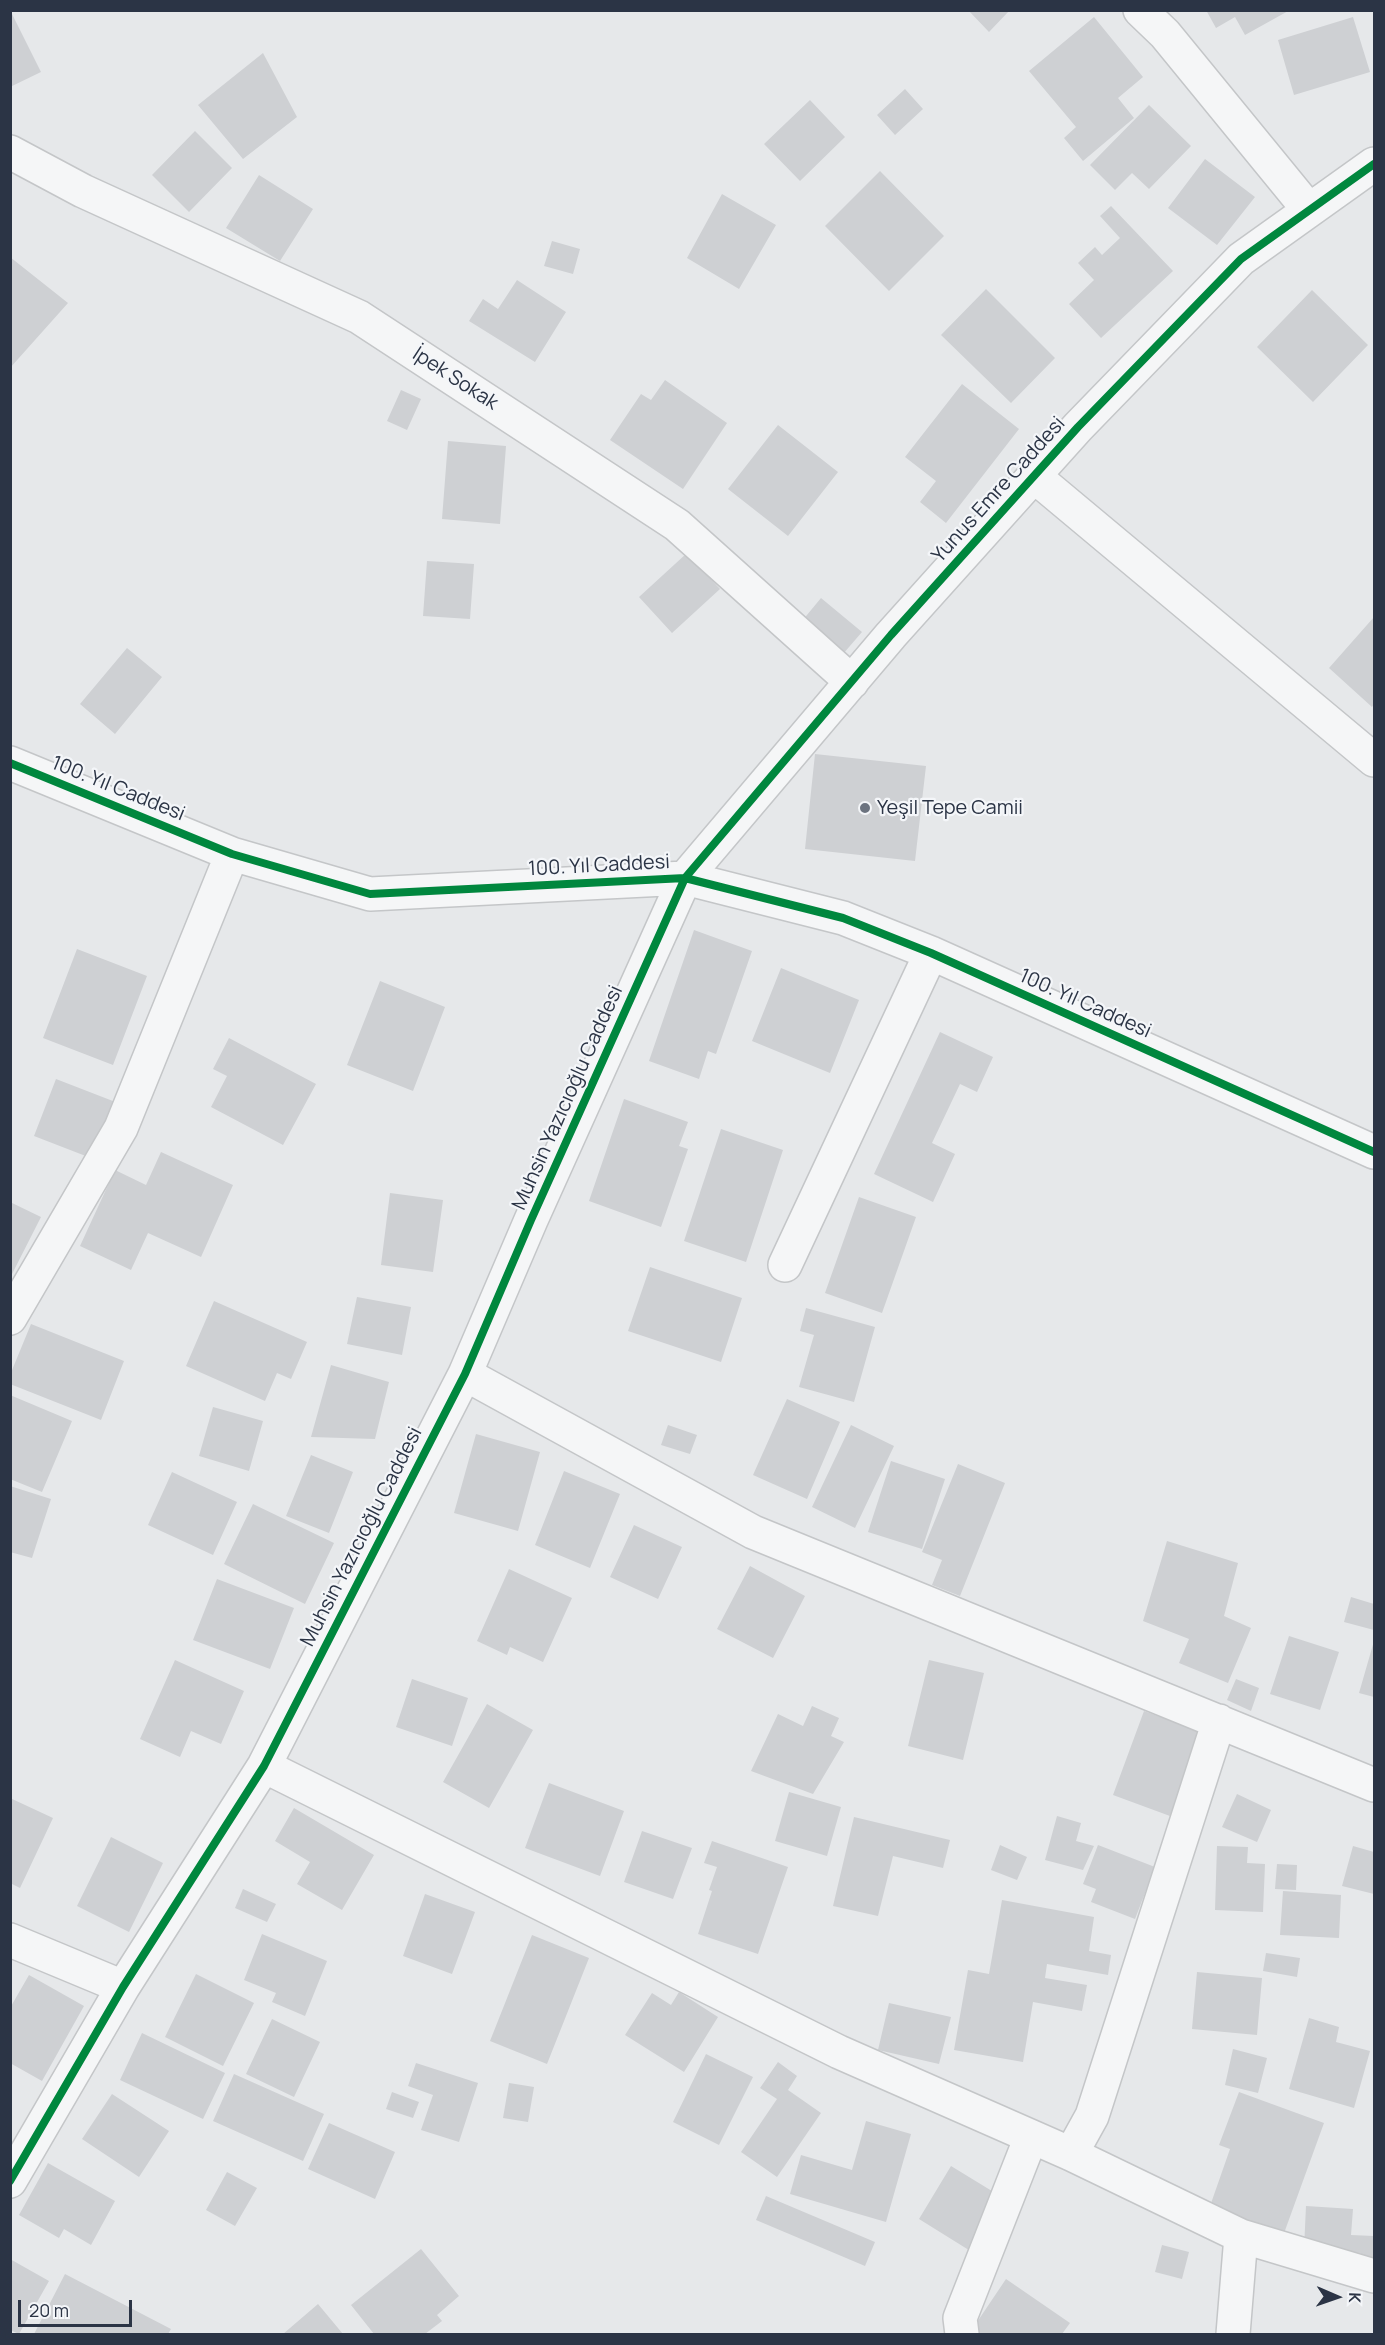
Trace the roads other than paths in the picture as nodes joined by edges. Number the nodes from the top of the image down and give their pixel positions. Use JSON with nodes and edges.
{"nodes":[{"id":1,"x":1140,"y":10,"type":"edge"},
{"id":2,"x":10,"y":152,"type":"edge"},
{"id":3,"x":1374,"y":164,"type":"edge"},
{"id":4,"x":1309,"y":210,"type":"junction"},
{"id":5,"x":1034,"y":476,"type":"junction"},
{"id":6,"x":852,"y":682,"type":"junction"},
{"id":7,"x":1374,"y":760,"type":"edge"},
{"id":8,"x":10,"y":763,"type":"edge"},
{"id":9,"x":232,"y":854,"type":"junction"},
{"id":10,"x":685,"y":878,"type":"junction"},
{"id":11,"x":931,"y":953,"type":"junction"},
{"id":12,"x":1374,"y":1152,"type":"edge"},
{"id":13,"x":785,"y":1265,"type":"dead end"},
{"id":14,"x":10,"y":1318,"type":"edge"},
{"id":15,"x":465,"y":1374,"type":"junction"},
{"id":16,"x":1219,"y":1721,"type":"junction"},
{"id":17,"x":264,"y":1766,"type":"junction"},
{"id":18,"x":1374,"y":1785,"type":"edge"},
{"id":19,"x":10,"y":1940,"type":"edge"},
{"id":20,"x":123,"y":1987,"type":"junction"},
{"id":21,"x":1031,"y":2137,"type":"junction"},
{"id":22,"x":1071,"y":2154,"type":"junction"},
{"id":23,"x":10,"y":2181,"type":"edge"},
{"id":24,"x":1241,"y":2236,"type":"junction"},
{"id":25,"x":1374,"y":2276,"type":"edge"},
{"id":26,"x":962,"y":2334,"type":"edge"},
{"id":27,"x":1233,"y":2334,"type":"edge"}],
"edges":[{"from":1,"to":4,"type":"street"},
{"from":2,"to":6,"type":"street","name":"İpek Sokak"},
{"from":3,"to":4,"type":"street","name":"Yunus Emre Caddesi"},
{"from":4,"to":5,"type":"street","name":"Yunus Emre Caddesi"},
{"from":5,"to":6,"type":"street","name":"Yunus Emre Caddesi"},
{"from":5,"to":7,"type":"street"},
{"from":6,"to":10,"type":"street","name":"Yunus Emre Caddesi"},
{"from":8,"to":9,"type":"street","name":"100. Yıl Caddesi"},
{"from":9,"to":10,"type":"street","name":"100. Yıl Caddesi"},
{"from":9,"to":14,"type":"street"},
{"from":10,"to":11,"type":"street","name":"100. Yıl Caddesi"},
{"from":10,"to":15,"type":"street","name":"Muhsin Yazıcıoğlu Caddesi"},
{"from":11,"to":12,"type":"street","name":"100. Yıl Caddesi"},
{"from":11,"to":13,"type":"street"},
{"from":15,"to":16,"type":"street"},
{"from":15,"to":17,"type":"street","name":"Muhsin Yazıcıoğlu Caddesi"},
{"from":16,"to":18,"type":"street"},
{"from":16,"to":22,"type":"street"},
{"from":17,"to":20,"type":"street","name":"Muhsin Yazıcıoğlu Caddesi"},
{"from":17,"to":21,"type":"street"},
{"from":19,"to":20,"type":"street"},
{"from":20,"to":23,"type":"street","name":"Muhsin Yazıcıoğlu Caddesi"},
{"from":21,"to":22,"type":"street"},
{"from":21,"to":26,"type":"street"},
{"from":22,"to":24,"type":"street"},
{"from":24,"to":25,"type":"street"},
{"from":24,"to":27,"type":"street"}]}
